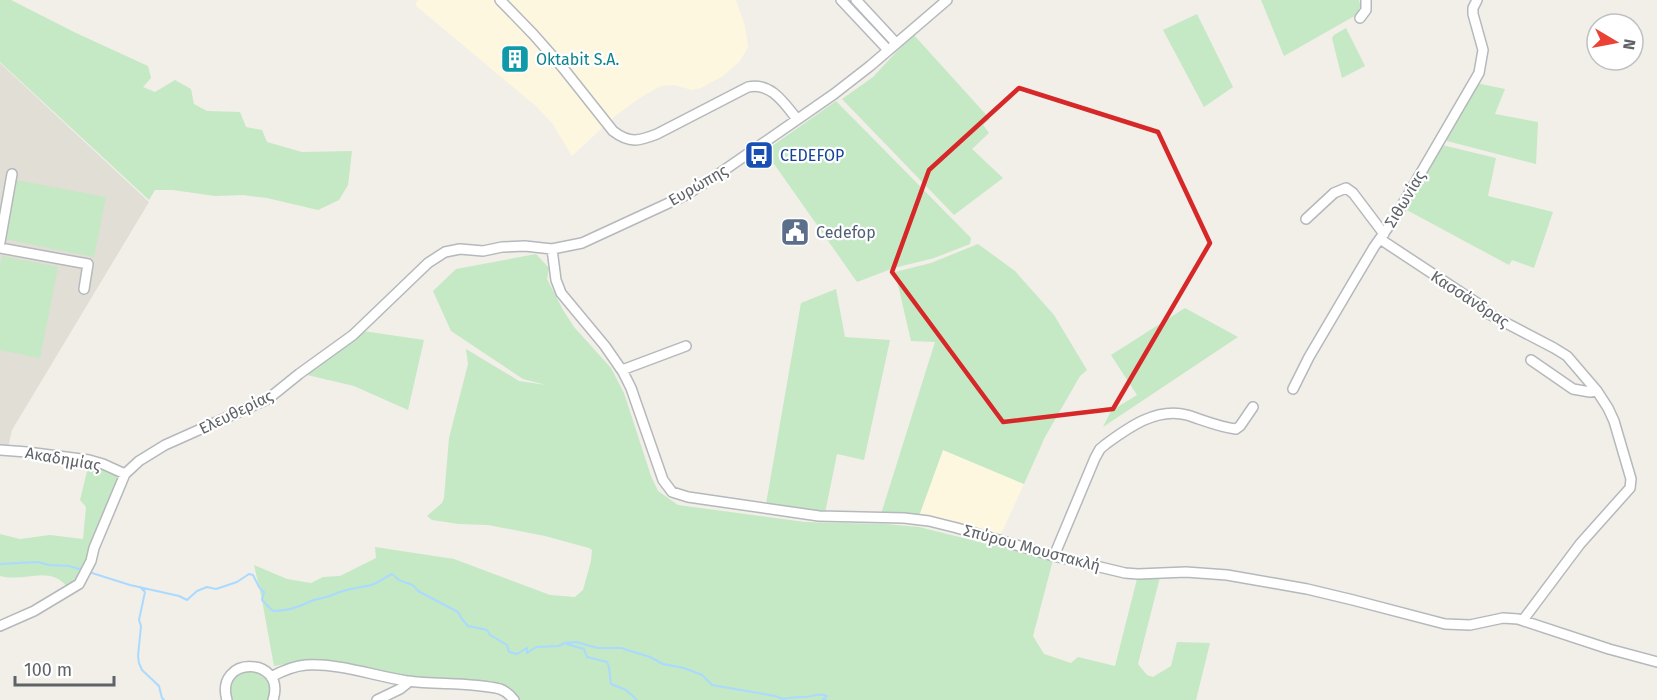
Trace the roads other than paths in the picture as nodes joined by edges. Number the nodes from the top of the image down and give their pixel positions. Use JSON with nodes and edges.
{"nodes":[{"id":1,"x":500,"y":0,"type":"edge"},
{"id":2,"x":841,"y":0,"type":"edge"},
{"id":3,"x":856,"y":0,"type":"edge"},
{"id":4,"x":947,"y":0,"type":"edge"},
{"id":5,"x":1366,"y":0,"type":"edge"},
{"id":6,"x":1477,"y":0,"type":"edge"},
{"id":7,"x":1360,"y":18,"type":"dead end"},
{"id":8,"x":892,"y":47,"type":"junction"},
{"id":9,"x":797,"y":119,"type":"junction"},
{"id":10,"x":12,"y":174,"type":"dead end"},
{"id":11,"x":1306,"y":219,"type":"dead end"},
{"id":12,"x":1382,"y":237,"type":"junction"},
{"id":13,"x":0,"y":242,"type":"edge"},
{"id":14,"x":0,"y":248,"type":"edge"},
{"id":15,"x":552,"y":249,"type":"junction"},
{"id":16,"x":84,"y":289,"type":"dead end"},
{"id":17,"x":686,"y":346,"type":"dead end"},
{"id":18,"x":1531,"y":360,"type":"dead end"},
{"id":19,"x":622,"y":370,"type":"junction"},
{"id":20,"x":1293,"y":389,"type":"dead end"},
{"id":21,"x":1597,"y":392,"type":"junction"},
{"id":22,"x":1253,"y":407,"type":"dead end"},
{"id":23,"x":0,"y":450,"type":"edge"},
{"id":24,"x":125,"y":474,"type":"junction"},
{"id":25,"x":1054,"y":556,"type":"junction"},
{"id":26,"x":1523,"y":620,"type":"junction"},
{"id":27,"x":0,"y":626,"type":"edge"},
{"id":28,"x":1657,"y":662,"type":"edge"},
{"id":29,"x":271,"y":677,"type":"junction"},
{"id":30,"x":410,"y":681,"type":"junction"},
{"id":31,"x":227,"y":700,"type":"edge"},
{"id":32,"x":274,"y":700,"type":"edge"},
{"id":33,"x":376,"y":700,"type":"edge"},
{"id":34,"x":514,"y":700,"type":"edge"}],
"edges":[{"from":1,"to":9,"type":"street"},
{"from":2,"to":8,"type":"street"},
{"from":3,"to":8,"type":"street"},
{"from":4,"to":8,"type":"street","name":"Ευρώπης"},
{"from":5,"to":7,"type":"street"},
{"from":6,"to":12,"type":"street","name":"Σιθωνίας"},
{"from":8,"to":9,"type":"street","name":"Ευρώπης"},
{"from":9,"to":15,"type":"street","name":"Ευρώπης"},
{"from":10,"to":13,"type":"street"},
{"from":11,"to":12,"type":"street","name":"Κασσάνδρας"},
{"from":12,"to":20,"type":"street","name":"Σιθωνίας"},
{"from":12,"to":21,"type":"street","name":"Κασσάνδρας"},
{"from":14,"to":16,"type":"street"},
{"from":15,"to":19,"type":"street","name":"Σπύρου Μουστακλή"},
{"from":15,"to":24,"type":"street","name":"Ελευθερίας"},
{"from":17,"to":19,"type":"street"},
{"from":18,"to":21,"type":"street"},
{"from":19,"to":25,"type":"street","name":"Σπύρου Μουστακλή"},
{"from":21,"to":26,"type":"street","name":"Κασσάνδρας"},
{"from":22,"to":25,"type":"street"},
{"from":23,"to":24,"type":"street","name":"Ακαδημίας"},
{"from":24,"to":27,"type":"street","name":"Ελευθερίας"},
{"from":25,"to":26,"type":"street","name":"Σπύρου Μουστακλή"},
{"from":26,"to":28,"type":"street","name":"Σπύρου Μουστακλή"},
{"from":29,"to":30,"type":"street"},
{"from":29,"to":31,"type":"street"},
{"from":29,"to":32,"type":"street"},
{"from":30,"to":33,"type":"street"},
{"from":30,"to":34,"type":"street"}]}
